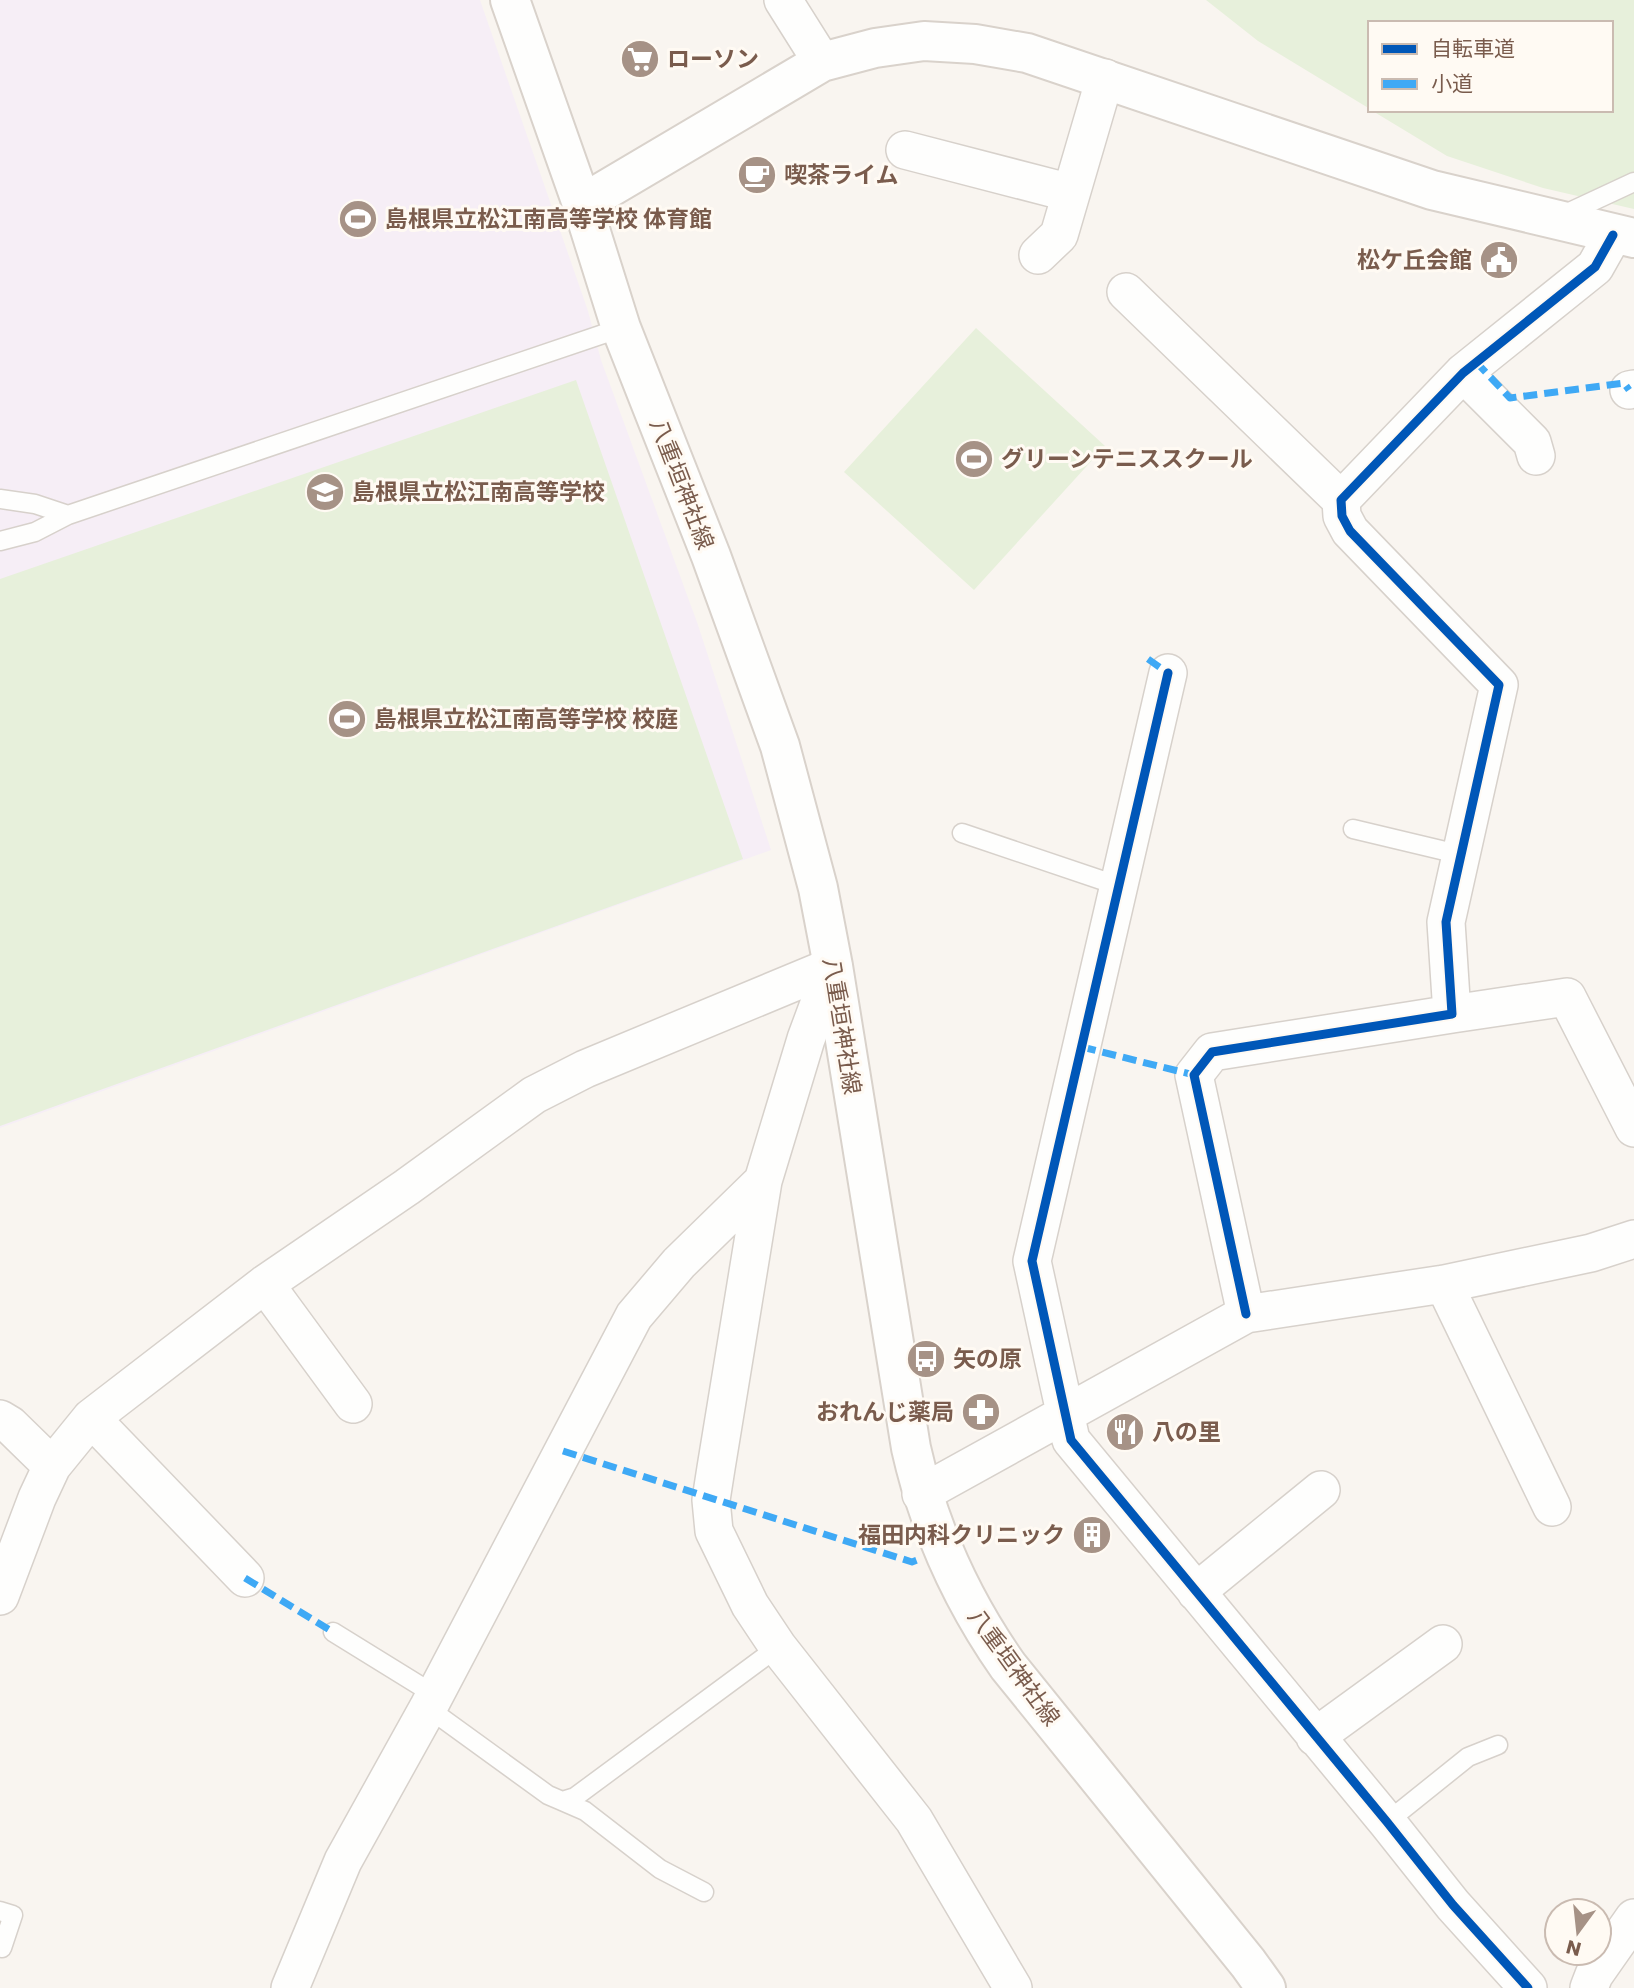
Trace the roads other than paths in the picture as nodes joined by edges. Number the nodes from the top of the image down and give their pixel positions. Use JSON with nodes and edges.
{"nodes":[{"id":1,"x":510,"y":0,"type":"edge"},
{"id":2,"x":783,"y":0,"type":"edge"},
{"id":3,"x":822,"y":62,"type":"junction"},
{"id":4,"x":1105,"y":78,"type":"junction"},
{"id":5,"x":905,"y":150,"type":"dead end"},
{"id":6,"x":1634,"y":182,"type":"edge"},
{"id":7,"x":1071,"y":193,"type":"junction"},
{"id":8,"x":582,"y":204,"type":"junction"},
{"id":9,"x":1553,"y":220,"type":"junction"},
{"id":10,"x":1624,"y":236,"type":"edge"},
{"id":11,"x":1038,"y":255,"type":"dead end"},
{"id":12,"x":1126,"y":292,"type":"dead end"},
{"id":13,"x":621,"y":328,"type":"junction"},
{"id":14,"x":1463,"y":373,"type":"junction"},
{"id":15,"x":1536,"y":456,"type":"dead end"},
{"id":16,"x":0,"y":499,"type":"edge"},
{"id":17,"x":1341,"y":500,"type":"junction"},
{"id":18,"x":68,"y":515,"type":"junction"},
{"id":19,"x":0,"y":541,"type":"edge"},
{"id":20,"x":1168,"y":673,"type":"dead end"},
{"id":21,"x":1353,"y":829,"type":"dead end"},
{"id":22,"x":962,"y":833,"type":"dead end"},
{"id":23,"x":1462,"y":855,"type":"junction"},
{"id":24,"x":1119,"y":886,"type":"junction"},
{"id":25,"x":833,"y":966,"type":"junction"},
{"id":26,"x":1452,"y":1014,"type":"junction"},
{"id":27,"x":1634,"y":1128,"type":"edge"},
{"id":28,"x":763,"y":1181,"type":"junction"},
{"id":29,"x":1634,"y":1239,"type":"edge"},
{"id":30,"x":265,"y":1284,"type":"junction"},
{"id":31,"x":1444,"y":1284,"type":"junction"},
{"id":32,"x":1246,"y":1314,"type":"junction"},
{"id":33,"x":353,"y":1404,"type":"dead end"},
{"id":34,"x":1065,"y":1415,"type":"junction"},
{"id":35,"x":91,"y":1418,"type":"junction"},
{"id":36,"x":0,"y":1419,"type":"edge"},
{"id":37,"x":52,"y":1466,"type":"junction"},
{"id":38,"x":1321,"y":1490,"type":"dead end"},
{"id":39,"x":921,"y":1494,"type":"junction"},
{"id":40,"x":1552,"y":1507,"type":"dead end"},
{"id":41,"x":245,"y":1578,"type":"dead end"},
{"id":42,"x":1196,"y":1592,"type":"junction"},
{"id":43,"x":0,"y":1596,"type":"edge"},
{"id":44,"x":333,"y":1632,"type":"dead end"},
{"id":45,"x":1443,"y":1644,"type":"dead end"},
{"id":46,"x":778,"y":1647,"type":"junction"},
{"id":47,"x":431,"y":1702,"type":"junction"},
{"id":48,"x":1315,"y":1737,"type":"junction"},
{"id":49,"x":1499,"y":1745,"type":"dead end"},
{"id":50,"x":562,"y":1801,"type":"junction"},
{"id":51,"x":1387,"y":1822,"type":"junction"},
{"id":52,"x":704,"y":1892,"type":"dead end"},
{"id":53,"x":0,"y":1911,"type":"edge"},
{"id":54,"x":1634,"y":1918,"type":"edge"},
{"id":55,"x":2,"y":1948,"type":"dead end"},
{"id":56,"x":290,"y":1988,"type":"edge"},
{"id":57,"x":1013,"y":1988,"type":"edge"},
{"id":58,"x":1266,"y":1988,"type":"edge"},
{"id":59,"x":1528,"y":1988,"type":"edge"},
{"id":60,"x":1589,"y":1988,"type":"edge"}],
"edges":[{"from":1,"to":8,"type":"main road","name":"八重垣神社線"},
{"from":2,"to":3,"type":"street"},
{"from":3,"to":4,"type":"main road"},
{"from":3,"to":8,"type":"main road"},
{"from":4,"to":7,"type":"street"},
{"from":4,"to":9,"type":"main road"},
{"from":5,"to":7,"type":"street"},
{"from":6,"to":9,"type":"lane"},
{"from":7,"to":11,"type":"street"},
{"from":8,"to":13,"type":"main road","name":"八重垣神社線"},
{"from":9,"to":10,"type":"main road"},
{"from":10,"to":14,"type":"street"},
{"from":12,"to":17,"type":"street"},
{"from":13,"to":18,"type":"lane"},
{"from":13,"to":25,"type":"main road","name":"八重垣神社線"},
{"from":14,"to":15,"type":"street"},
{"from":14,"to":17,"type":"street"},
{"from":16,"to":18,"type":"lane"},
{"from":17,"to":23,"type":"street"},
{"from":18,"to":19,"type":"lane"},
{"from":20,"to":24,"type":"street"},
{"from":21,"to":23,"type":"lane"},
{"from":22,"to":24,"type":"lane"},
{"from":23,"to":26,"type":"street"},
{"from":24,"to":34,"type":"street"},
{"from":25,"to":28,"type":"street"},
{"from":25,"to":30,"type":"street"},
{"from":25,"to":39,"type":"main road","name":"八重垣神社線"},
{"from":26,"to":27,"type":"street"},
{"from":26,"to":32,"type":"street"},
{"from":28,"to":46,"type":"street"},
{"from":28,"to":47,"type":"street"},
{"from":29,"to":31,"type":"street"},
{"from":30,"to":33,"type":"street"},
{"from":30,"to":35,"type":"street"},
{"from":31,"to":32,"type":"street"},
{"from":31,"to":40,"type":"street"},
{"from":32,"to":34,"type":"street"},
{"from":34,"to":39,"type":"street"},
{"from":34,"to":42,"type":"street"},
{"from":35,"to":37,"type":"street"},
{"from":35,"to":41,"type":"street"},
{"from":36,"to":37,"type":"street"},
{"from":37,"to":43,"type":"street"},
{"from":38,"to":42,"type":"street"},
{"from":39,"to":58,"type":"main road","name":"八重垣神社線"},
{"from":42,"to":48,"type":"street"},
{"from":44,"to":47,"type":"lane"},
{"from":45,"to":48,"type":"street"},
{"from":46,"to":50,"type":"lane"},
{"from":46,"to":57,"type":"street"},
{"from":47,"to":50,"type":"lane"},
{"from":47,"to":56,"type":"street"},
{"from":48,"to":51,"type":"street"},
{"from":49,"to":51,"type":"lane"},
{"from":50,"to":52,"type":"lane"},
{"from":51,"to":59,"type":"street"},
{"from":53,"to":55,"type":"lane"},
{"from":54,"to":60,"type":"street"}]}
